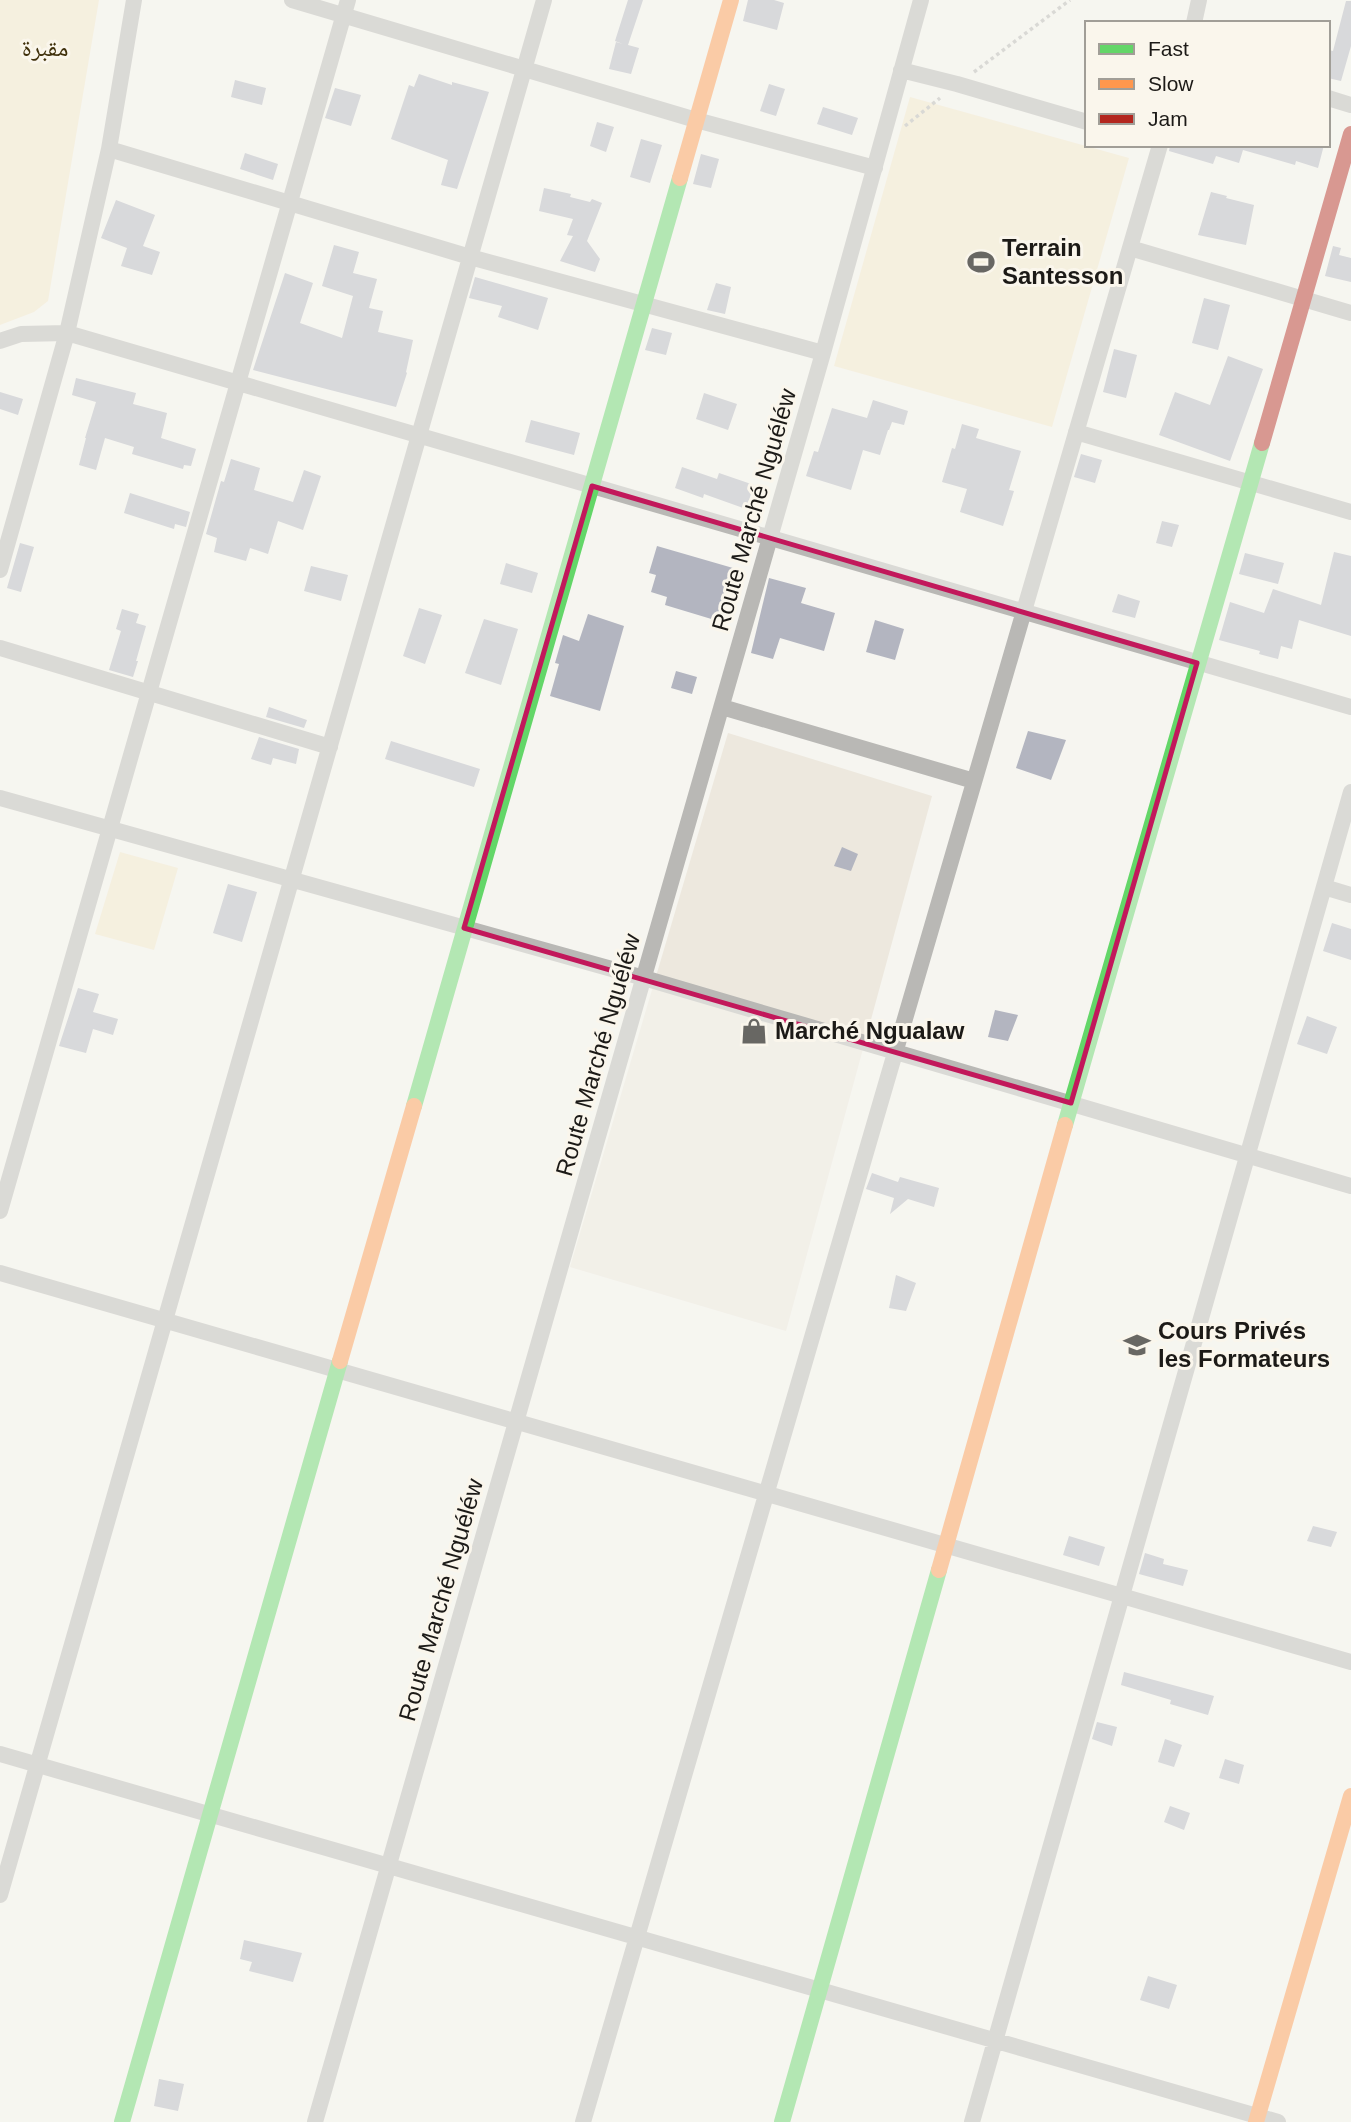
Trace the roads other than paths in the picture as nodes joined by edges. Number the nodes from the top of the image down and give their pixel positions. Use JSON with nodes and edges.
{"nodes":[{"id":1,"x":134,"y":0,"type":"edge"},
{"id":2,"x":292,"y":0,"type":"edge"},
{"id":3,"x":544,"y":0,"type":"edge"},
{"id":4,"x":731,"y":0,"type":"edge"},
{"id":5,"x":921,"y":0,"type":"edge"},
{"id":6,"x":1199,"y":0,"type":"edge"},
{"id":7,"x":346,"y":8,"type":"edge"},
{"id":8,"x":1194,"y":21,"type":"edge"},
{"id":9,"x":524,"y":69,"type":"junction"},
{"id":10,"x":901,"y":70,"type":"junction"},
{"id":11,"x":1330,"y":99,"type":"edge"},
{"id":12,"x":1351,"y":105,"type":"edge"},
{"id":13,"x":696,"y":120,"type":"junction"},
{"id":14,"x":1085,"y":121,"type":"edge"},
{"id":15,"x":1351,"y":134,"type":"edge"},
{"id":16,"x":1159,"y":147,"type":"edge"},
{"id":17,"x":108,"y":149,"type":"junction"},
{"id":18,"x":874,"y":168,"type":"junction"},
{"id":19,"x":289,"y":204,"type":"junction"},
{"id":20,"x":1130,"y":248,"type":"junction"},
{"id":21,"x":470,"y":257,"type":"junction"},
{"id":22,"x":1303,"y":299,"type":"junction"},
{"id":23,"x":644,"y":304,"type":"junction"},
{"id":24,"x":1351,"y":313,"type":"edge"},
{"id":25,"x":67,"y":333,"type":"junction"},
{"id":26,"x":0,"y":341,"type":"edge"},
{"id":27,"x":823,"y":353,"type":"junction"},
{"id":28,"x":238,"y":383,"type":"junction"},
{"id":29,"x":1076,"y":432,"type":"junction"},
{"id":30,"x":419,"y":436,"type":"junction"},
{"id":31,"x":1250,"y":483,"type":"junction"},
{"id":32,"x":592,"y":486,"type":"junction"},
{"id":33,"x":1351,"y":512,"type":"edge"},
{"id":34,"x":770,"y":538,"type":"junction"},
{"id":35,"x":0,"y":570,"type":"edge"},
{"id":36,"x":1024,"y":612,"type":"junction"},
{"id":37,"x":0,"y":648,"type":"edge"},
{"id":38,"x":1197,"y":663,"type":"junction"},
{"id":39,"x":148,"y":693,"type":"junction"},
{"id":40,"x":722,"y":707,"type":"junction"},
{"id":41,"x":1351,"y":708,"type":"edge"},
{"id":42,"x":330,"y":747,"type":"junction"},
{"id":43,"x":974,"y":781,"type":"junction"},
{"id":44,"x":1351,"y":792,"type":"edge"},
{"id":45,"x":0,"y":799,"type":"edge"},
{"id":46,"x":110,"y":829,"type":"junction"},
{"id":47,"x":292,"y":880,"type":"junction"},
{"id":48,"x":1324,"y":887,"type":"junction"},
{"id":49,"x":1351,"y":895,"type":"edge"},
{"id":50,"x":464,"y":928,"type":"junction"},
{"id":51,"x":644,"y":978,"type":"junction"},
{"id":52,"x":895,"y":1052,"type":"junction"},
{"id":53,"x":1071,"y":1104,"type":"junction"},
{"id":54,"x":1248,"y":1155,"type":"junction"},
{"id":55,"x":1351,"y":1186,"type":"edge"},
{"id":56,"x":0,"y":1212,"type":"edge"},
{"id":57,"x":0,"y":1273,"type":"edge"},
{"id":58,"x":165,"y":1321,"type":"junction"},
{"id":59,"x":338,"y":1371,"type":"junction"},
{"id":60,"x":516,"y":1422,"type":"junction"},
{"id":61,"x":766,"y":1494,"type":"junction"},
{"id":62,"x":946,"y":1547,"type":"junction"},
{"id":63,"x":1122,"y":1596,"type":"junction"},
{"id":64,"x":1351,"y":1662,"type":"edge"},
{"id":65,"x":0,"y":1754,"type":"edge"},
{"id":66,"x":37,"y":1765,"type":"junction"},
{"id":67,"x":1351,"y":1796,"type":"edge"},
{"id":68,"x":210,"y":1815,"type":"junction"},
{"id":69,"x":388,"y":1866,"type":"junction"},
{"id":70,"x":0,"y":1895,"type":"edge"},
{"id":71,"x":637,"y":1937,"type":"junction"},
{"id":72,"x":821,"y":1990,"type":"junction"},
{"id":73,"x":995,"y":2040,"type":"junction"},
{"id":74,"x":1257,"y":2119,"type":"edge"},
{"id":75,"x":122,"y":2122,"type":"edge"},
{"id":76,"x":315,"y":2122,"type":"edge"},
{"id":77,"x":583,"y":2122,"type":"edge"},
{"id":78,"x":782,"y":2122,"type":"edge"},
{"id":79,"x":972,"y":2122,"type":"edge"},
{"id":80,"x":1278,"y":2122,"type":"edge"}],
"edges":[{"from":1,"to":17,"type":"street"},
{"from":2,"to":7,"type":"street"},
{"from":3,"to":9,"type":"street"},
{"from":4,"to":13,"type":"street"},
{"from":5,"to":10,"type":"street","name":"Route Marché Nguéléw"},
{"from":6,"to":8,"type":"street"},
{"from":7,"to":9,"type":"street"},
{"from":7,"to":19,"type":"street"},
{"from":9,"to":13,"type":"street"},
{"from":9,"to":21,"type":"street"},
{"from":10,"to":14,"type":"street"},
{"from":10,"to":18,"type":"street","name":"Route Marché Nguéléw"},
{"from":11,"to":12,"type":"street"},
{"from":13,"to":18,"type":"street"},
{"from":13,"to":23,"type":"street"},
{"from":15,"to":22,"type":"street"},
{"from":16,"to":20,"type":"street"},
{"from":17,"to":19,"type":"street"},
{"from":17,"to":25,"type":"street"},
{"from":18,"to":27,"type":"street","name":"Route Marché Nguéléw"},
{"from":19,"to":21,"type":"street"},
{"from":19,"to":28,"type":"street"},
{"from":20,"to":22,"type":"street"},
{"from":20,"to":29,"type":"street"},
{"from":21,"to":23,"type":"street"},
{"from":21,"to":30,"type":"street"},
{"from":22,"to":24,"type":"street"},
{"from":22,"to":31,"type":"street"},
{"from":23,"to":27,"type":"street"},
{"from":23,"to":32,"type":"street"},
{"from":25,"to":26,"type":"street"},
{"from":25,"to":28,"type":"street"},
{"from":25,"to":35,"type":"street"},
{"from":27,"to":34,"type":"street","name":"Route Marché Nguéléw"},
{"from":28,"to":30,"type":"street"},
{"from":28,"to":39,"type":"street"},
{"from":29,"to":31,"type":"street"},
{"from":29,"to":36,"type":"street"},
{"from":30,"to":32,"type":"street"},
{"from":30,"to":42,"type":"street"},
{"from":31,"to":33,"type":"street"},
{"from":31,"to":38,"type":"street"},
{"from":32,"to":34,"type":"street"},
{"from":32,"to":50,"type":"street"},
{"from":34,"to":36,"type":"street"},
{"from":34,"to":40,"type":"street","name":"Route Marché Nguéléw"},
{"from":36,"to":38,"type":"street"},
{"from":36,"to":43,"type":"street"},
{"from":37,"to":39,"type":"street"},
{"from":38,"to":41,"type":"street"},
{"from":38,"to":53,"type":"street"},
{"from":39,"to":42,"type":"street"},
{"from":39,"to":46,"type":"street"},
{"from":40,"to":43,"type":"street"},
{"from":40,"to":51,"type":"street","name":"Route Marché Nguéléw"},
{"from":42,"to":47,"type":"street"},
{"from":43,"to":52,"type":"street"},
{"from":44,"to":48,"type":"street"},
{"from":45,"to":46,"type":"street"},
{"from":46,"to":47,"type":"street"},
{"from":46,"to":56,"type":"street"},
{"from":47,"to":50,"type":"street"},
{"from":47,"to":58,"type":"street"},
{"from":48,"to":49,"type":"street"},
{"from":48,"to":54,"type":"street"},
{"from":50,"to":51,"type":"street"},
{"from":50,"to":59,"type":"street"},
{"from":51,"to":52,"type":"street"},
{"from":51,"to":60,"type":"street","name":"Route Marché Nguéléw"},
{"from":52,"to":53,"type":"street"},
{"from":52,"to":61,"type":"street"},
{"from":53,"to":54,"type":"street"},
{"from":53,"to":62,"type":"street"},
{"from":54,"to":55,"type":"street"},
{"from":54,"to":63,"type":"street"},
{"from":57,"to":58,"type":"street"},
{"from":58,"to":59,"type":"street"},
{"from":58,"to":66,"type":"street"},
{"from":59,"to":60,"type":"street"},
{"from":59,"to":68,"type":"street"},
{"from":60,"to":61,"type":"street"},
{"from":60,"to":69,"type":"street","name":"Route Marché Nguéléw"},
{"from":61,"to":62,"type":"street"},
{"from":61,"to":71,"type":"street"},
{"from":62,"to":63,"type":"street"},
{"from":62,"to":72,"type":"street"},
{"from":63,"to":64,"type":"street"},
{"from":63,"to":73,"type":"street"},
{"from":65,"to":66,"type":"street"},
{"from":66,"to":68,"type":"street"},
{"from":66,"to":70,"type":"street"},
{"from":67,"to":74,"type":"street"},
{"from":68,"to":69,"type":"street"},
{"from":68,"to":75,"type":"street"},
{"from":69,"to":71,"type":"street"},
{"from":69,"to":76,"type":"street","name":"Route Marché Nguéléw"},
{"from":71,"to":72,"type":"street"},
{"from":71,"to":77,"type":"street"},
{"from":72,"to":73,"type":"street"},
{"from":72,"to":78,"type":"street"},
{"from":73,"to":74,"type":"street"},
{"from":73,"to":79,"type":"street"},
{"from":74,"to":80,"type":"street"}]}
